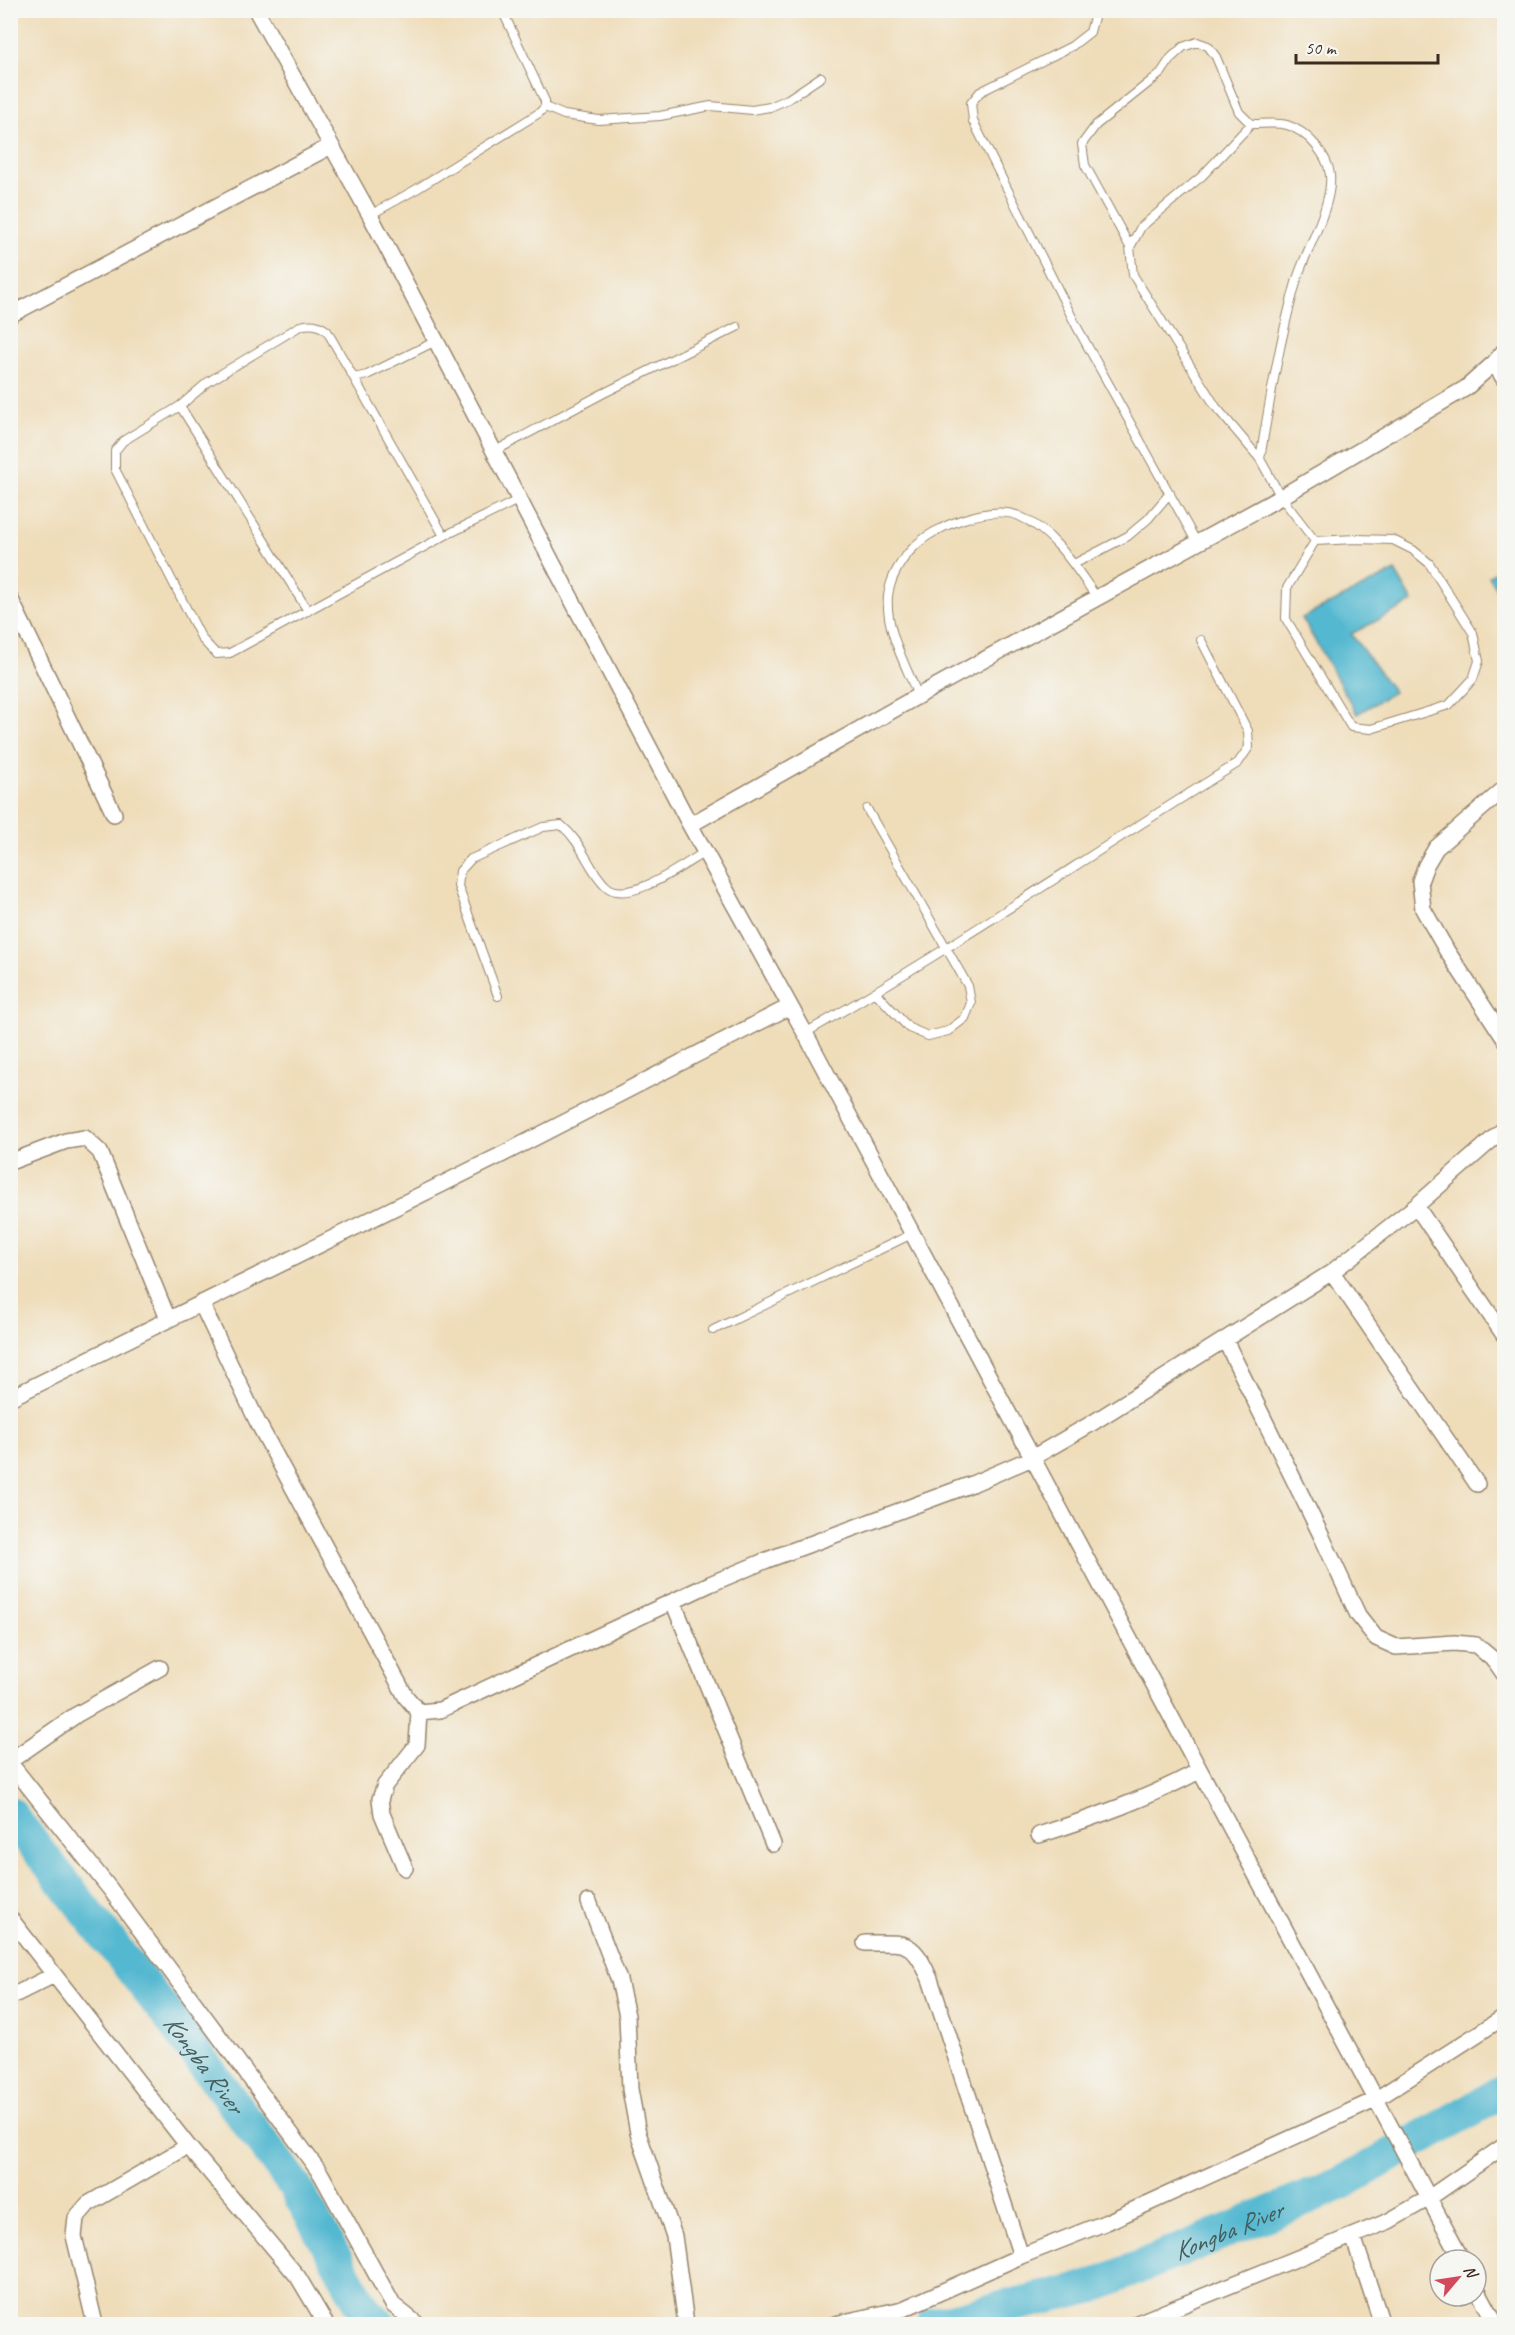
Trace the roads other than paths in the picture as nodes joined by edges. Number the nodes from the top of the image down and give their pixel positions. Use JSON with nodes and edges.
{"nodes":[{"id":1,"x":256,"y":10,"type":"edge"},
{"id":2,"x":502,"y":10,"type":"edge"},
{"id":3,"x":1096,"y":10,"type":"edge"},
{"id":4,"x":821,"y":77,"type":"dead end"},
{"id":5,"x":545,"y":107,"type":"junction"},
{"id":6,"x":1251,"y":124,"type":"junction"},
{"id":7,"x":332,"y":146,"type":"junction"},
{"id":8,"x":370,"y":215,"type":"junction"},
{"id":9,"x":1130,"y":247,"type":"junction"},
{"id":10,"x":10,"y":315,"type":"edge"},
{"id":11,"x":737,"y":327,"type":"dead end"},
{"id":12,"x":436,"y":341,"type":"junction"},
{"id":13,"x":1504,"y":351,"type":"edge"},
{"id":14,"x":1494,"y":363,"type":"junction"},
{"id":15,"x":354,"y":378,"type":"junction"},
{"id":16,"x":1504,"y":379,"type":"edge"},
{"id":17,"x":180,"y":406,"type":"junction"},
{"id":18,"x":495,"y":451,"type":"junction"},
{"id":19,"x":1260,"y":459,"type":"junction"},
{"id":20,"x":1170,"y":493,"type":"junction"},
{"id":21,"x":1281,"y":497,"type":"junction"},
{"id":22,"x":520,"y":499,"type":"junction"},
{"id":23,"x":444,"y":536,"type":"junction"},
{"id":24,"x":1316,"y":542,"type":"junction"},
{"id":25,"x":1197,"y":543,"type":"junction"},
{"id":26,"x":1074,"y":564,"type":"junction"},
{"id":27,"x":10,"y":598,"type":"edge"},
{"id":28,"x":1097,"y":598,"type":"junction"},
{"id":29,"x":308,"y":611,"type":"junction"},
{"id":30,"x":1201,"y":640,"type":"dead end"},
{"id":31,"x":918,"y":696,"type":"junction"},
{"id":32,"x":1504,"y":789,"type":"edge"},
{"id":33,"x":867,"y":809,"type":"dead end"},
{"id":34,"x":114,"y":814,"type":"dead end"},
{"id":35,"x":690,"y":825,"type":"junction"},
{"id":36,"x":705,"y":852,"type":"junction"},
{"id":37,"x":946,"y":948,"type":"junction"},
{"id":38,"x":875,"y":992,"type":"junction"},
{"id":39,"x":498,"y":996,"type":"dead end"},
{"id":40,"x":789,"y":1007,"type":"junction"},
{"id":41,"x":805,"y":1033,"type":"junction"},
{"id":42,"x":1504,"y":1038,"type":"edge"},
{"id":43,"x":1504,"y":1129,"type":"edge"},
{"id":44,"x":10,"y":1162,"type":"edge"},
{"id":45,"x":1416,"y":1206,"type":"junction"},
{"id":46,"x":912,"y":1234,"type":"junction"},
{"id":47,"x":1332,"y":1272,"type":"junction"},
{"id":48,"x":201,"y":1303,"type":"junction"},
{"id":49,"x":168,"y":1319,"type":"junction"},
{"id":50,"x":713,"y":1330,"type":"dead end"},
{"id":51,"x":1504,"y":1335,"type":"edge"},
{"id":52,"x":1225,"y":1340,"type":"junction"},
{"id":53,"x":10,"y":1398,"type":"edge"},
{"id":54,"x":1032,"y":1458,"type":"junction"},
{"id":55,"x":1477,"y":1484,"type":"dead end"},
{"id":56,"x":672,"y":1602,"type":"junction"},
{"id":57,"x":160,"y":1668,"type":"dead end"},
{"id":58,"x":1504,"y":1674,"type":"edge"},
{"id":59,"x":419,"y":1712,"type":"junction"},
{"id":60,"x":10,"y":1762,"type":"edge"},
{"id":61,"x":1199,"y":1771,"type":"junction"},
{"id":62,"x":1039,"y":1835,"type":"dead end"},
{"id":63,"x":772,"y":1844,"type":"dead end"},
{"id":64,"x":405,"y":1868,"type":"dead end"},
{"id":65,"x":589,"y":1902,"type":"dead end"},
{"id":66,"x":10,"y":1918,"type":"edge"},
{"id":67,"x":865,"y":1943,"type":"dead end"},
{"id":68,"x":54,"y":1975,"type":"junction"},
{"id":69,"x":10,"y":1997,"type":"edge"},
{"id":70,"x":1504,"y":2017,"type":"edge"},
{"id":71,"x":1375,"y":2100,"type":"junction"},
{"id":72,"x":188,"y":2146,"type":"junction"},
{"id":73,"x":1504,"y":2146,"type":"edge"},
{"id":74,"x":1429,"y":2198,"type":"junction"},
{"id":75,"x":1353,"y":2236,"type":"junction"},
{"id":76,"x":1456,"y":2248,"type":"edge"},
{"id":77,"x":1021,"y":2256,"type":"junction"},
{"id":78,"x":1487,"y":2308,"type":"edge"},
{"id":79,"x":95,"y":2325,"type":"edge"},
{"id":80,"x":326,"y":2325,"type":"edge"},
{"id":81,"x":417,"y":2325,"type":"edge"},
{"id":82,"x":686,"y":2325,"type":"edge"},
{"id":83,"x":835,"y":2325,"type":"edge"},
{"id":84,"x":1135,"y":2325,"type":"edge"},
{"id":85,"x":1382,"y":2325,"type":"edge"},
{"id":86,"x":1496,"y":2325,"type":"edge"}],
"edges":[{"from":1,"to":7,"type":"street"},
{"from":2,"to":5,"type":"lane"},
{"from":3,"to":20,"type":"lane"},
{"from":4,"to":5,"type":"lane"},
{"from":5,"to":8,"type":"lane"},
{"from":6,"to":9,"type":"lane"},
{"from":6,"to":9,"type":"lane"},
{"from":6,"to":19,"type":"lane"},
{"from":7,"to":8,"type":"street"},
{"from":7,"to":10,"type":"street"},
{"from":8,"to":12,"type":"street"},
{"from":9,"to":19,"type":"lane"},
{"from":11,"to":18,"type":"lane"},
{"from":12,"to":15,"type":"lane"},
{"from":12,"to":18,"type":"street"},
{"from":13,"to":14,"type":"street"},
{"from":14,"to":16,"type":"street"},
{"from":14,"to":21,"type":"street"},
{"from":15,"to":17,"type":"lane"},
{"from":15,"to":23,"type":"lane"},
{"from":17,"to":29,"type":"lane"},
{"from":17,"to":29,"type":"lane"},
{"from":18,"to":22,"type":"street"},
{"from":19,"to":21,"type":"lane"},
{"from":20,"to":25,"type":"lane"},
{"from":20,"to":26,"type":"lane"},
{"from":21,"to":24,"type":"lane"},
{"from":21,"to":25,"type":"street"},
{"from":22,"to":23,"type":"lane"},
{"from":22,"to":35,"type":"street"},
{"from":23,"to":29,"type":"lane"},
{"from":24,"to":24,"type":"lane"},
{"from":25,"to":28,"type":"street"},
{"from":26,"to":28,"type":"lane"},
{"from":26,"to":31,"type":"lane"},
{"from":27,"to":34,"type":"street"},
{"from":28,"to":31,"type":"street"},
{"from":30,"to":37,"type":"lane"},
{"from":31,"to":35,"type":"street"},
{"from":32,"to":42,"type":"street"},
{"from":33,"to":37,"type":"lane"},
{"from":35,"to":36,"type":"street"},
{"from":36,"to":39,"type":"lane"},
{"from":36,"to":40,"type":"street"},
{"from":37,"to":38,"type":"lane"},
{"from":37,"to":38,"type":"lane"},
{"from":38,"to":41,"type":"lane"},
{"from":40,"to":41,"type":"street"},
{"from":40,"to":48,"type":"street"},
{"from":41,"to":46,"type":"street"},
{"from":43,"to":45,"type":"street"},
{"from":44,"to":49,"type":"street"},
{"from":45,"to":47,"type":"street"},
{"from":45,"to":51,"type":"street"},
{"from":46,"to":50,"type":"lane"},
{"from":46,"to":54,"type":"street"},
{"from":47,"to":52,"type":"street"},
{"from":47,"to":55,"type":"street"},
{"from":48,"to":49,"type":"street"},
{"from":48,"to":59,"type":"street"},
{"from":49,"to":53,"type":"street"},
{"from":52,"to":54,"type":"street"},
{"from":52,"to":58,"type":"street"},
{"from":54,"to":56,"type":"street"},
{"from":54,"to":61,"type":"street"},
{"from":56,"to":59,"type":"street"},
{"from":56,"to":63,"type":"street"},
{"from":57,"to":60,"type":"street"},
{"from":59,"to":64,"type":"street"},
{"from":60,"to":81,"type":"street"},
{"from":61,"to":62,"type":"street"},
{"from":61,"to":71,"type":"street"},
{"from":65,"to":82,"type":"street"},
{"from":66,"to":68,"type":"street"},
{"from":67,"to":77,"type":"street"},
{"from":68,"to":69,"type":"street"},
{"from":68,"to":72,"type":"street"},
{"from":70,"to":71,"type":"street"},
{"from":71,"to":74,"type":"street"},
{"from":71,"to":77,"type":"street"},
{"from":72,"to":79,"type":"street"},
{"from":72,"to":80,"type":"street"},
{"from":73,"to":74,"type":"street"},
{"from":74,"to":75,"type":"street"},
{"from":74,"to":76,"type":"street"},
{"from":75,"to":84,"type":"street"},
{"from":75,"to":85,"type":"street"},
{"from":77,"to":83,"type":"street"},
{"from":78,"to":86,"type":"street"}]}
